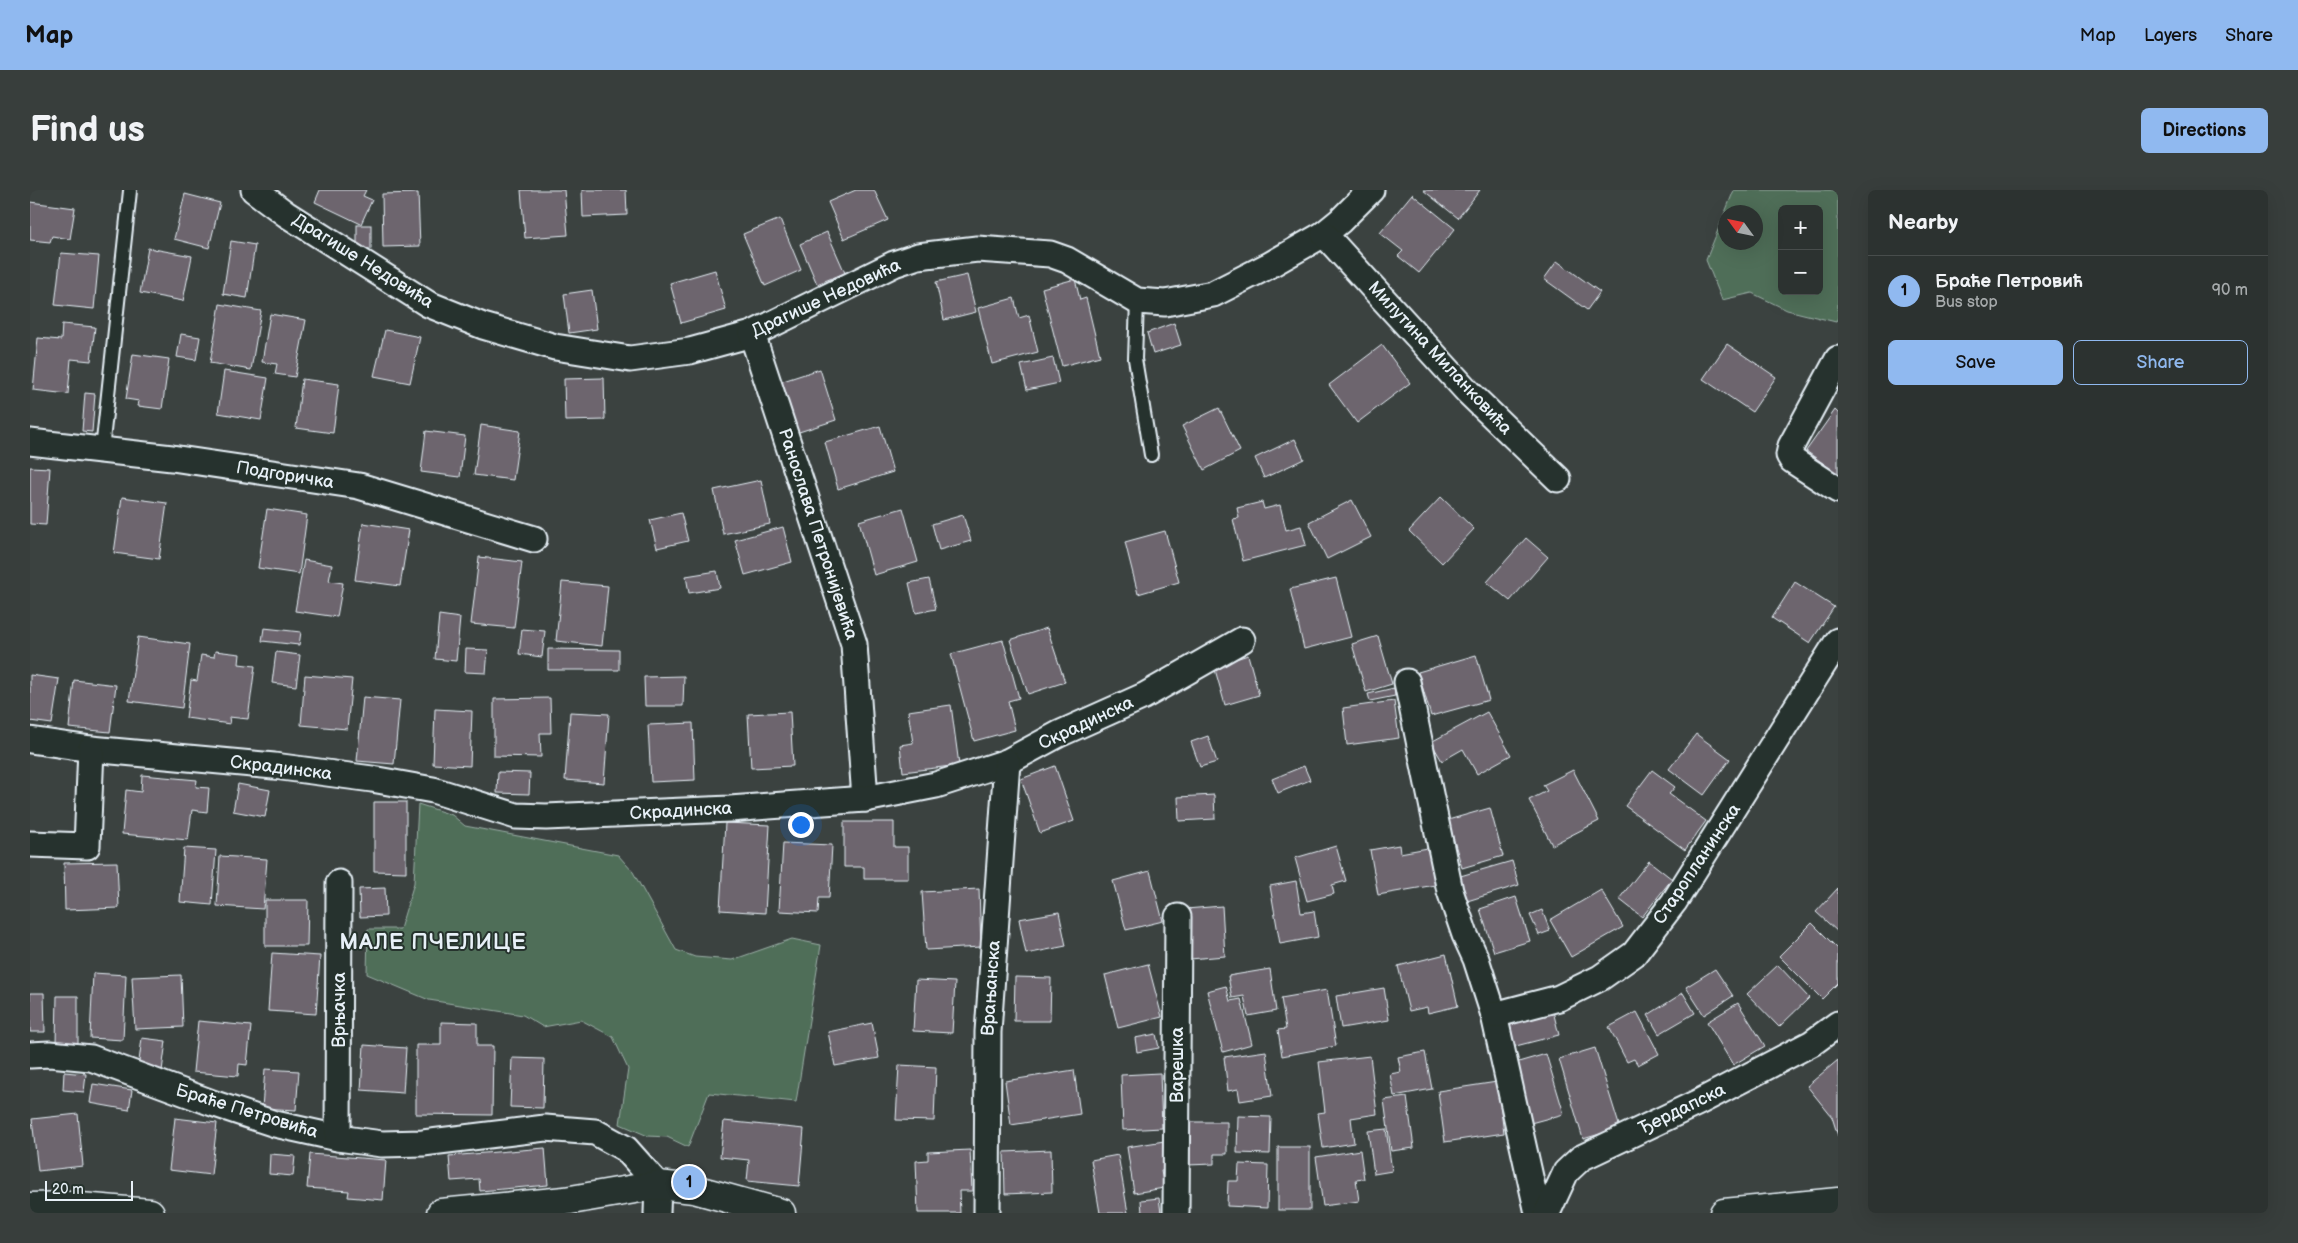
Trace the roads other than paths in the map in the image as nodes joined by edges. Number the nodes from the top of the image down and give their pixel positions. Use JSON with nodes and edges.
{"nodes":[{"id":1,"x":254,"y":190,"type":"edge"},
{"id":2,"x":130,"y":191,"type":"edge"},
{"id":3,"x":1359,"y":194,"type":"edge"},
{"id":4,"x":1324,"y":234,"type":"junction"},
{"id":5,"x":1137,"y":300,"type":"junction"},
{"id":6,"x":752,"y":334,"type":"junction"},
{"id":7,"x":1838,"y":359,"type":"edge"},
{"id":8,"x":30,"y":442,"type":"edge"},
{"id":9,"x":102,"y":450,"type":"junction"},
{"id":10,"x":1151,"y":455,"type":"dead end"},
{"id":11,"x":1558,"y":479,"type":"dead end"},
{"id":12,"x":1838,"y":490,"type":"edge"},
{"id":13,"x":534,"y":539,"type":"dead end"},
{"id":14,"x":1242,"y":640,"type":"dead end"},
{"id":15,"x":1838,"y":641,"type":"edge"},
{"id":16,"x":1407,"y":682,"type":"dead end"},
{"id":17,"x":30,"y":740,"type":"edge"},
{"id":18,"x":91,"y":749,"type":"junction"},
{"id":19,"x":1006,"y":762,"type":"junction"},
{"id":20,"x":864,"y":799,"type":"junction"},
{"id":21,"x":30,"y":844,"type":"edge"},
{"id":22,"x":340,"y":883,"type":"dead end"},
{"id":23,"x":1178,"y":917,"type":"dead end"},
{"id":24,"x":1494,"y":1015,"type":"junction"},
{"id":25,"x":1838,"y":1024,"type":"edge"},
{"id":26,"x":30,"y":1055,"type":"edge"},
{"id":27,"x":338,"y":1138,"type":"junction"},
{"id":28,"x":658,"y":1185,"type":"junction"},
{"id":29,"x":1838,"y":1202,"type":"edge"},
{"id":30,"x":30,"y":1207,"type":"edge"},
{"id":31,"x":69,"y":1209,"type":"edge"},
{"id":32,"x":150,"y":1213,"type":"edge"},
{"id":33,"x":440,"y":1213,"type":"edge"},
{"id":34,"x":657,"y":1213,"type":"edge"},
{"id":35,"x":781,"y":1213,"type":"edge"},
{"id":36,"x":987,"y":1213,"type":"edge"},
{"id":37,"x":1176,"y":1213,"type":"edge"},
{"id":38,"x":1538,"y":1213,"type":"edge"},
{"id":39,"x":1547,"y":1213,"type":"edge"},
{"id":40,"x":1724,"y":1213,"type":"edge"}],
"edges":[{"from":1,"to":6,"type":"street","name":"Драгише Недовића"},
{"from":2,"to":9,"type":"lane"},
{"from":3,"to":4,"type":"street","name":"Драгише Недовића"},
{"from":4,"to":5,"type":"street","name":"Драгише Недовића"},
{"from":4,"to":11,"type":"street","name":"Милутина Миланковића"},
{"from":5,"to":6,"type":"street","name":"Драгише Недовића"},
{"from":5,"to":10,"type":"lane"},
{"from":6,"to":20,"type":"street","name":"Ранослава Петронијевића"},
{"from":7,"to":12,"type":"street"},
{"from":8,"to":9,"type":"street","name":"Подгоричка"},
{"from":9,"to":13,"type":"street","name":"Подгоричка"},
{"from":14,"to":19,"type":"street","name":"Скрадинска"},
{"from":15,"to":24,"type":"street","name":"Старопланинска"},
{"from":16,"to":24,"type":"street"},
{"from":17,"to":18,"type":"street","name":"Скрадинска"},
{"from":18,"to":20,"type":"street","name":"Скрадинска"},
{"from":18,"to":21,"type":"street"},
{"from":19,"to":20,"type":"street","name":"Скрадинска"},
{"from":19,"to":36,"type":"street","name":"Врањанска"},
{"from":22,"to":27,"type":"street","name":"Врњачка"},
{"from":23,"to":37,"type":"street","name":"Варешка"},
{"from":24,"to":38,"type":"street"},
{"from":25,"to":39,"type":"street","name":"Ђердапска"},
{"from":26,"to":27,"type":"street","name":"Браће Петровића"},
{"from":27,"to":28,"type":"street","name":"Браће Петровића"},
{"from":28,"to":33,"type":"street"},
{"from":28,"to":34,"type":"street"},
{"from":28,"to":35,"type":"street"},
{"from":29,"to":40,"type":"street"},
{"from":30,"to":31,"type":"street"},
{"from":31,"to":32,"type":"street"}]}
